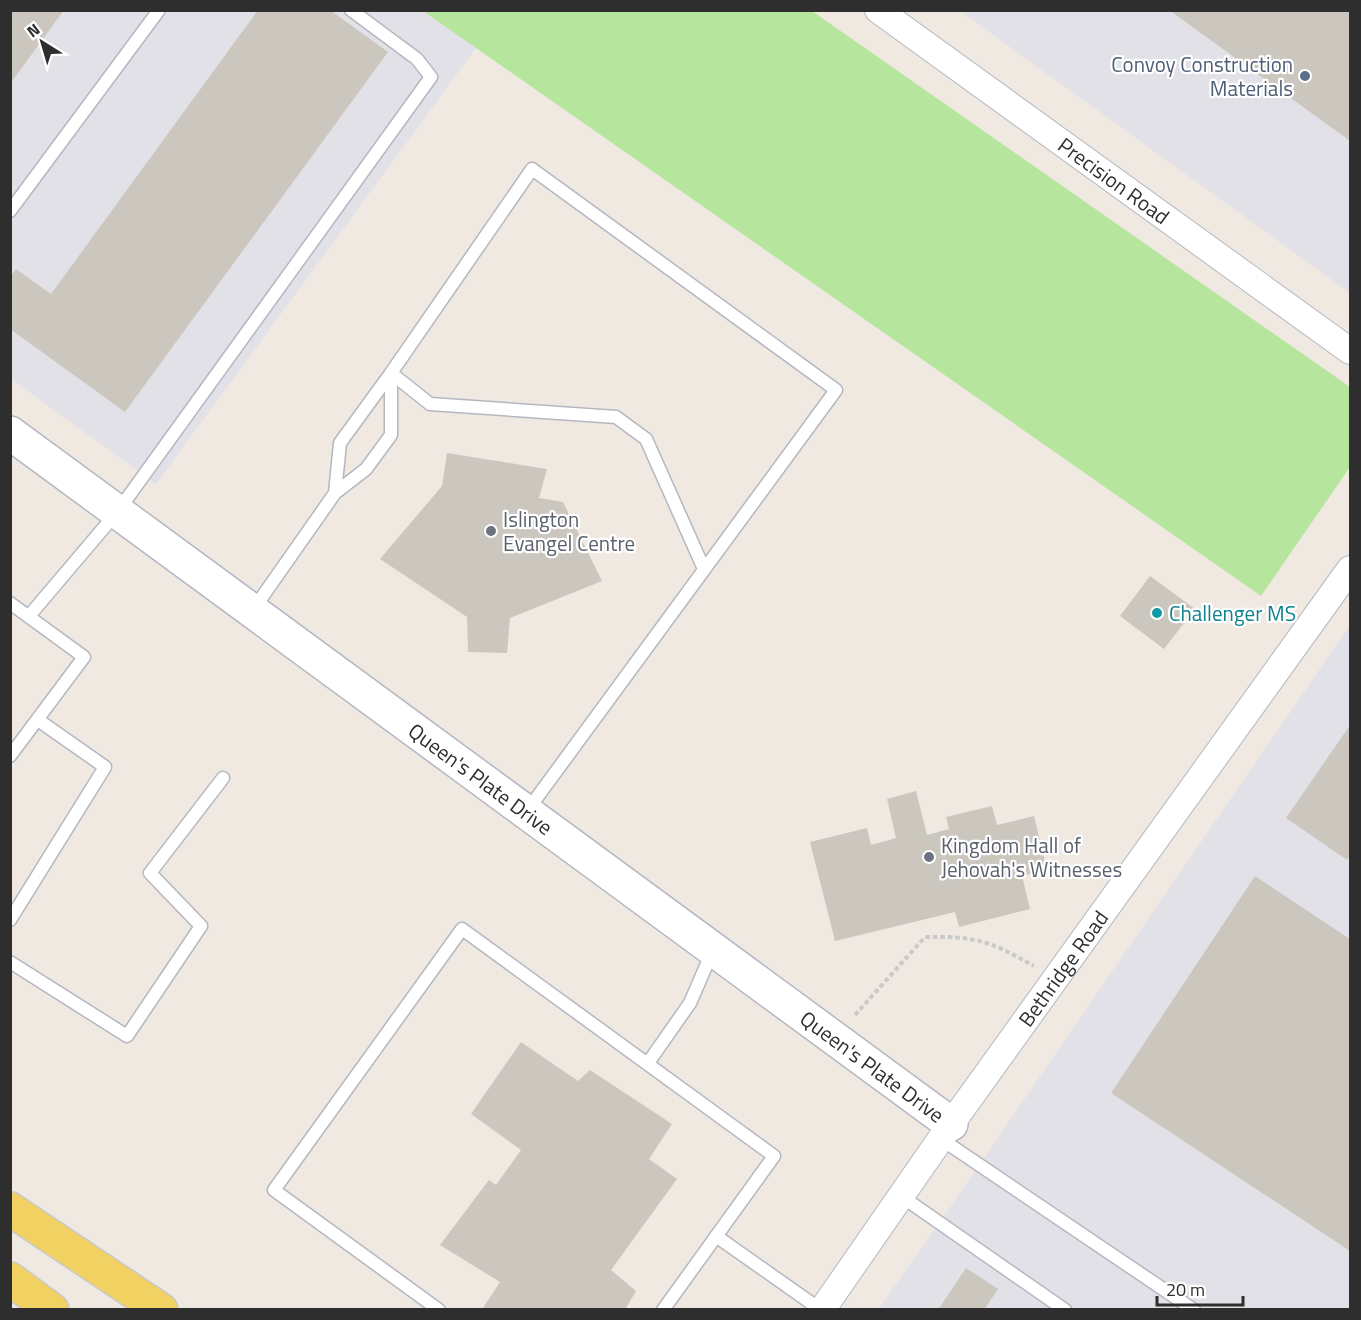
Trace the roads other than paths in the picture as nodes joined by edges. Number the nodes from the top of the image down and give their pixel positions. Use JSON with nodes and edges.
{"nodes":[{"id":1,"x":159,"y":10,"type":"edge"},
{"id":2,"x":351,"y":10,"type":"edge"},
{"id":3,"x":878,"y":10,"type":"edge"},
{"id":4,"x":10,"y":211,"type":"edge"},
{"id":5,"x":1350,"y":351,"type":"edge"},
{"id":6,"x":391,"y":372,"type":"junction"},
{"id":7,"x":10,"y":433,"type":"edge"},
{"id":8,"x":335,"y":494,"type":"junction"},
{"id":9,"x":118,"y":511,"type":"junction"},
{"id":10,"x":705,"y":569,"type":"junction"},
{"id":11,"x":1350,"y":569,"type":"edge"},
{"id":12,"x":10,"y":603,"type":"edge"},
{"id":13,"x":252,"y":611,"type":"junction"},
{"id":14,"x":29,"y":616,"type":"junction"},
{"id":15,"x":38,"y":720,"type":"junction"},
{"id":16,"x":10,"y":756,"type":"edge"},
{"id":17,"x":223,"y":778,"type":"dead end"},
{"id":18,"x":526,"y":812,"type":"junction"},
{"id":19,"x":10,"y":920,"type":"edge"},
{"id":20,"x":713,"y":949,"type":"junction"},
{"id":21,"x":10,"y":962,"type":"edge"},
{"id":22,"x":648,"y":1063,"type":"junction"},
{"id":23,"x":946,"y":1132,"type":"junction"},
{"id":24,"x":901,"y":1196,"type":"junction"},
{"id":25,"x":10,"y":1209,"type":"edge"},
{"id":26,"x":716,"y":1236,"type":"junction"},
{"id":27,"x":10,"y":1279,"type":"edge"},
{"id":28,"x":52,"y":1310,"type":"edge"},
{"id":29,"x":161,"y":1310,"type":"edge"},
{"id":30,"x":439,"y":1310,"type":"edge"},
{"id":31,"x":663,"y":1310,"type":"edge"},
{"id":32,"x":822,"y":1310,"type":"edge"},
{"id":33,"x":1065,"y":1310,"type":"edge"},
{"id":34,"x":1194,"y":1310,"type":"edge"}],
"edges":[{"from":1,"to":4,"type":"lane"},
{"from":2,"to":9,"type":"lane"},
{"from":3,"to":5,"type":"street","name":"Precision Road"},
{"from":6,"to":8,"type":"lane"},
{"from":6,"to":8,"type":"lane"},
{"from":6,"to":10,"type":"lane"},
{"from":6,"to":10,"type":"lane"},
{"from":7,"to":9,"type":"street","name":"Queen's Plate Drive"},
{"from":8,"to":13,"type":"lane"},
{"from":9,"to":13,"type":"street","name":"Queen's Plate Drive"},
{"from":9,"to":14,"type":"lane"},
{"from":10,"to":18,"type":"lane"},
{"from":11,"to":23,"type":"street","name":"Bethridge Road"},
{"from":12,"to":14,"type":"lane"},
{"from":13,"to":18,"type":"street","name":"Queen's Plate Drive"},
{"from":14,"to":15,"type":"lane"},
{"from":15,"to":16,"type":"lane"},
{"from":15,"to":19,"type":"lane"},
{"from":17,"to":21,"type":"lane"},
{"from":18,"to":20,"type":"street","name":"Queen's Plate Drive"},
{"from":20,"to":22,"type":"lane"},
{"from":20,"to":23,"type":"street","name":"Queen's Plate Drive"},
{"from":22,"to":26,"type":"lane"},
{"from":22,"to":30,"type":"lane"},
{"from":23,"to":24,"type":"street","name":"Bethridge Road"},
{"from":23,"to":34,"type":"lane"},
{"from":24,"to":32,"type":"street","name":"Bethridge Road"},
{"from":24,"to":33,"type":"lane"},
{"from":25,"to":29,"type":"main road"},
{"from":26,"to":31,"type":"lane"},
{"from":26,"to":32,"type":"lane"},
{"from":27,"to":28,"type":"main road"}]}
